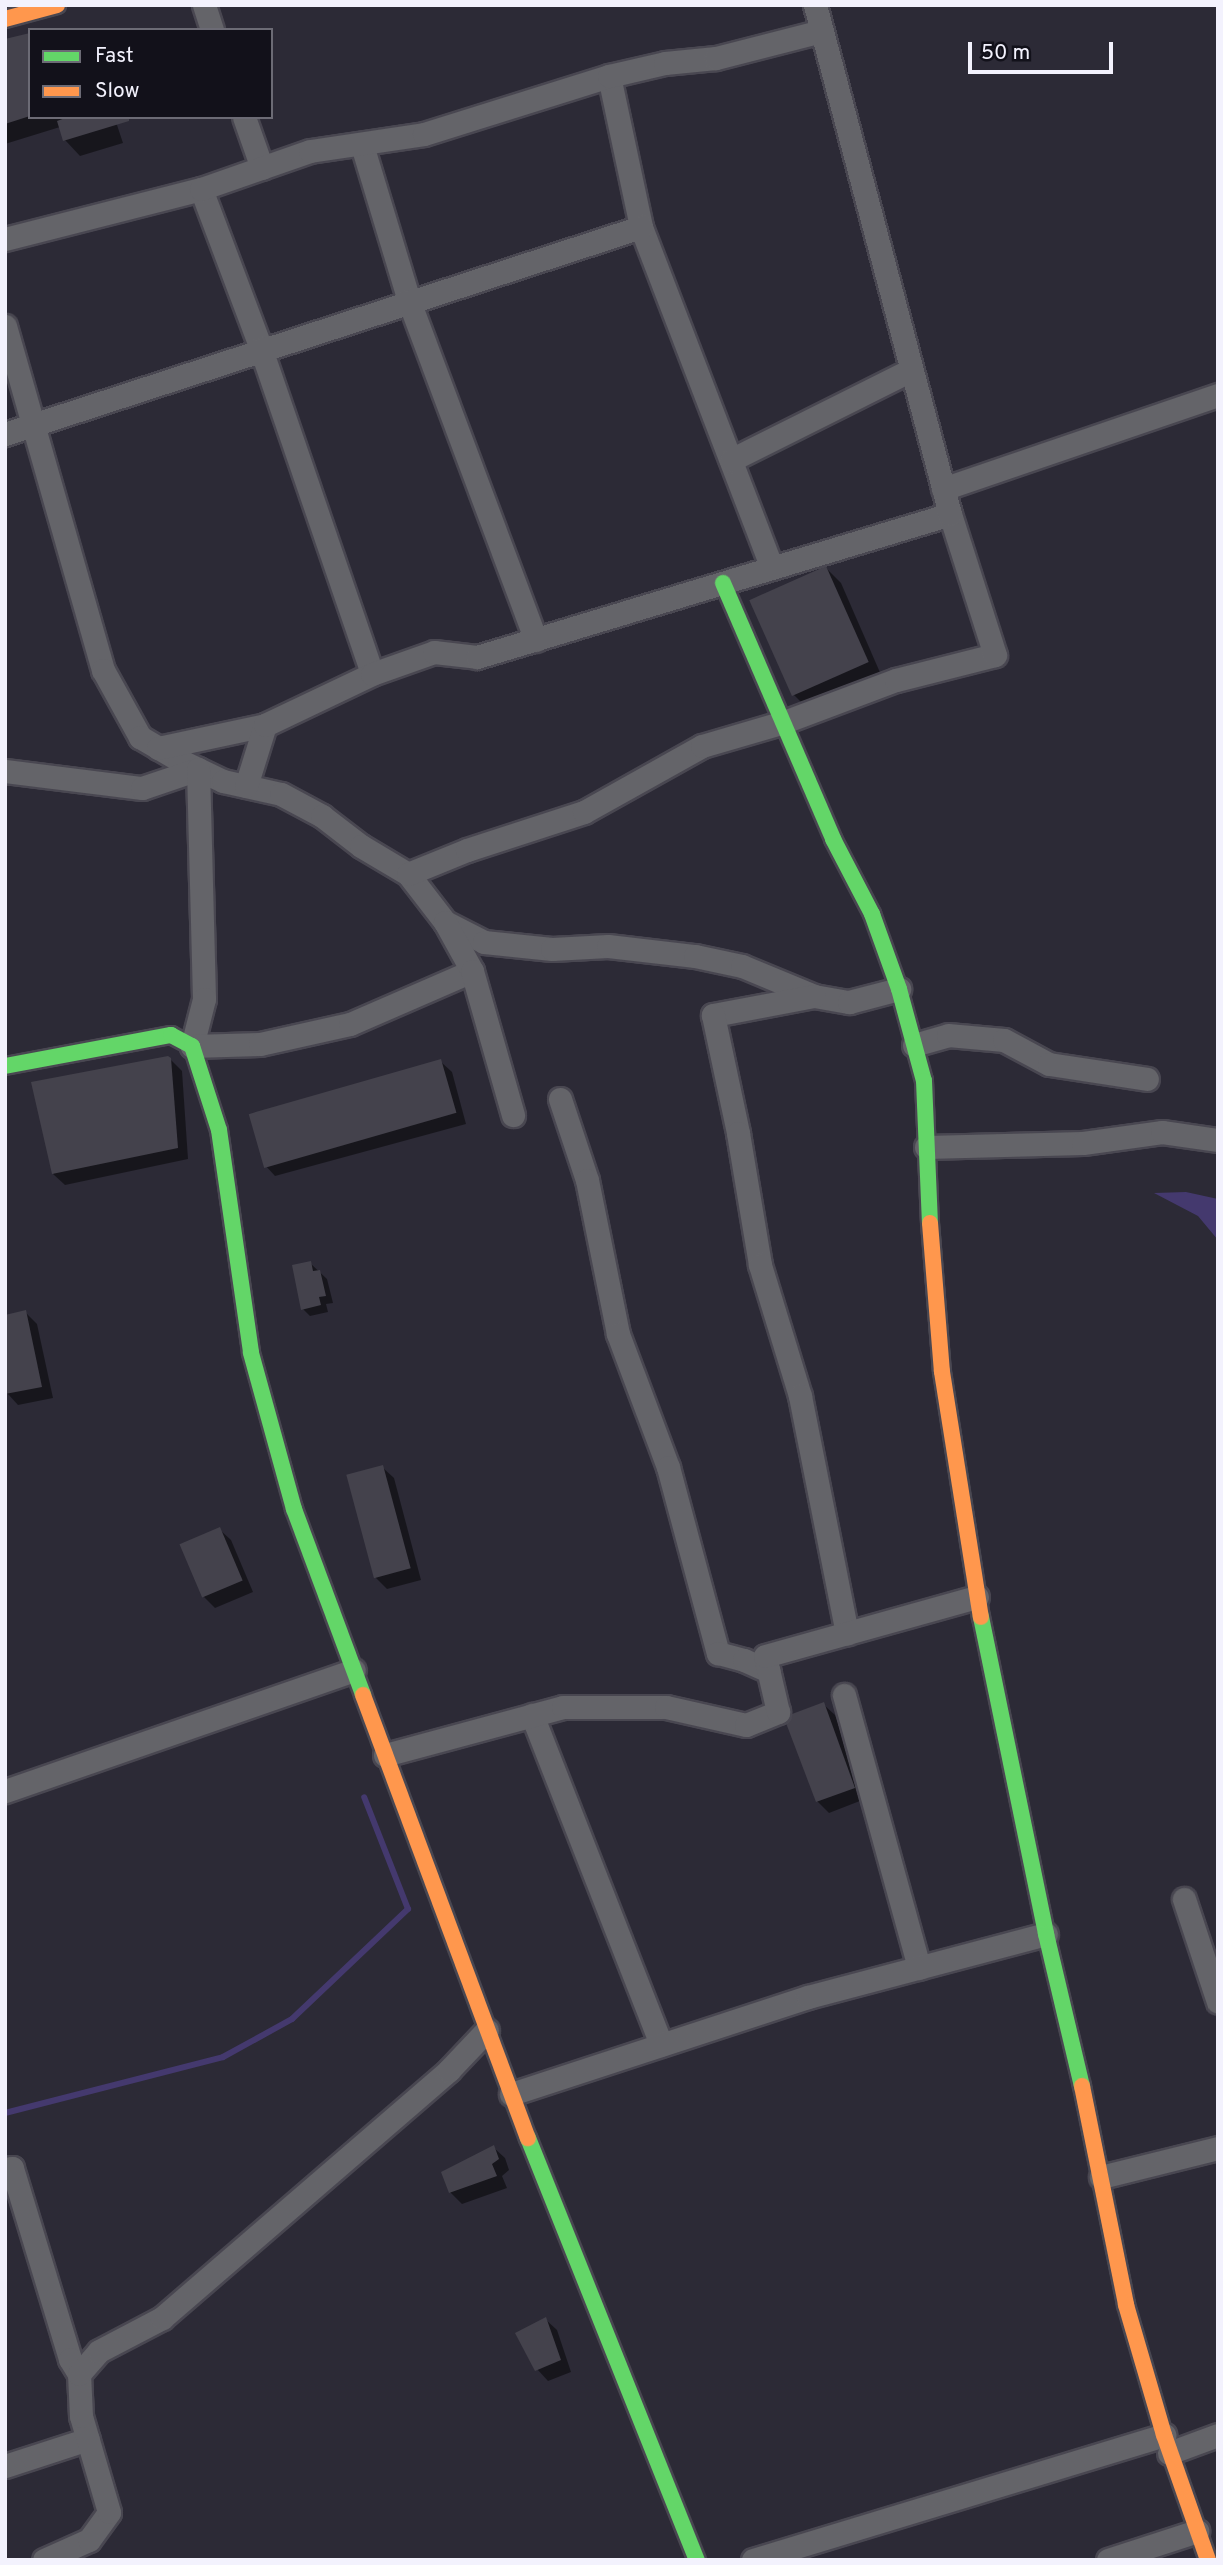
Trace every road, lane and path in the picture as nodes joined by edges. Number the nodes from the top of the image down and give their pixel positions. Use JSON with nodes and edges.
{"nodes":[{"id":1,"x":57,"y":5,"type":"edge"},
{"id":2,"x":204,"y":5,"type":"edge"},
{"id":3,"x":815,"y":5,"type":"edge"},
{"id":4,"x":5,"y":19,"type":"edge"},
{"id":5,"x":211,"y":28,"type":"edge"},
{"id":6,"x":821,"y":31,"type":"junction"},
{"id":7,"x":609,"y":76,"type":"junction"},
{"id":8,"x":245,"y":119,"type":"edge"},
{"id":9,"x":362,"y":145,"type":"junction"},
{"id":10,"x":262,"y":168,"type":"junction"},
{"id":11,"x":201,"y":189,"type":"junction"},
{"id":12,"x":641,"y":227,"type":"junction"},
{"id":13,"x":5,"y":239,"type":"edge"},
{"id":14,"x":409,"y":301,"type":"junction"},
{"id":15,"x":5,"y":326,"type":"edge"},
{"id":16,"x":261,"y":349,"type":"junction"},
{"id":17,"x":911,"y":370,"type":"junction"},
{"id":18,"x":1218,"y":395,"type":"edge"},
{"id":19,"x":34,"y":427,"type":"junction"},
{"id":20,"x":5,"y":434,"type":"edge"},
{"id":21,"x":731,"y":460,"type":"junction"},
{"id":22,"x":943,"y":489,"type":"junction"},
{"id":23,"x":950,"y":514,"type":"junction"},
{"id":24,"x":772,"y":568,"type":"junction"},
{"id":25,"x":723,"y":583,"type":"junction"},
{"id":26,"x":536,"y":640,"type":"junction"},
{"id":27,"x":372,"y":674,"type":"junction"},
{"id":28,"x":784,"y":722,"type":"junction"},
{"id":29,"x":265,"y":724,"type":"junction"},
{"id":30,"x":158,"y":748,"type":"junction"},
{"id":31,"x":198,"y":769,"type":"junction"},
{"id":32,"x":5,"y":771,"type":"edge"},
{"id":33,"x":246,"y":786,"type":"junction"},
{"id":34,"x":408,"y":874,"type":"junction"},
{"id":35,"x":445,"y":922,"type":"junction"},
{"id":36,"x":472,"y":971,"type":"junction"},
{"id":37,"x":899,"y":989,"type":"junction"},
{"id":38,"x":814,"y":996,"type":"junction"},
{"id":39,"x":914,"y":1045,"type":"junction"},
{"id":40,"x":192,"y":1046,"type":"junction"},
{"id":41,"x":5,"y":1066,"type":"edge"},
{"id":42,"x":1147,"y":1079,"type":"dead end"},
{"id":43,"x":560,"y":1099,"type":"dead end"},
{"id":44,"x":513,"y":1115,"type":"dead end"},
{"id":45,"x":1218,"y":1140,"type":"edge"},
{"id":46,"x":926,"y":1147,"type":"junction"},
{"id":47,"x":977,"y":1597,"type":"junction"},
{"id":48,"x":847,"y":1633,"type":"junction"},
{"id":49,"x":354,"y":1670,"type":"junction"},
{"id":50,"x":768,"y":1671,"type":"junction"},
{"id":51,"x":844,"y":1695,"type":"dead end"},
{"id":52,"x":532,"y":1716,"type":"junction"},
{"id":53,"x":385,"y":1755,"type":"junction"},
{"id":54,"x":5,"y":1791,"type":"edge"},
{"id":55,"x":1184,"y":1899,"type":"dead end"},
{"id":56,"x":1046,"y":1934,"type":"junction"},
{"id":57,"x":919,"y":1968,"type":"junction"},
{"id":58,"x":1218,"y":2002,"type":"edge"},
{"id":59,"x":487,"y":2030,"type":"junction"},
{"id":60,"x":661,"y":2045,"type":"junction"},
{"id":61,"x":511,"y":2094,"type":"junction"},
{"id":62,"x":1218,"y":2148,"type":"edge"},
{"id":63,"x":5,"y":2169,"type":"edge"},
{"id":64,"x":1101,"y":2177,"type":"junction"},
{"id":65,"x":79,"y":2374,"type":"junction"},
{"id":66,"x":1218,"y":2435,"type":"edge"},
{"id":67,"x":88,"y":2439,"type":"junction"},
{"id":68,"x":1167,"y":2444,"type":"junction"},
{"id":69,"x":5,"y":2466,"type":"edge"},
{"id":70,"x":1197,"y":2530,"type":"junction"},
{"id":71,"x":55,"y":2558,"type":"edge"},
{"id":72,"x":697,"y":2560,"type":"edge"},
{"id":73,"x":753,"y":2560,"type":"edge"},
{"id":74,"x":1108,"y":2560,"type":"edge"},
{"id":75,"x":1208,"y":2560,"type":"edge"}],
"edges":[{"from":1,"to":4,"type":"street"},
{"from":2,"to":5,"type":"street"},
{"from":3,"to":6,"type":"street"},
{"from":6,"to":7,"type":"street"},
{"from":6,"to":17,"type":"street"},
{"from":7,"to":9,"type":"street"},
{"from":7,"to":12,"type":"street"},
{"from":8,"to":10,"type":"street"},
{"from":9,"to":10,"type":"street"},
{"from":9,"to":14,"type":"street"},
{"from":10,"to":11,"type":"street"},
{"from":11,"to":13,"type":"street"},
{"from":11,"to":16,"type":"street"},
{"from":12,"to":14,"type":"street"},
{"from":12,"to":21,"type":"street"},
{"from":14,"to":16,"type":"street"},
{"from":14,"to":26,"type":"street"},
{"from":15,"to":19,"type":"street"},
{"from":16,"to":19,"type":"street"},
{"from":16,"to":27,"type":"street"},
{"from":17,"to":21,"type":"street"},
{"from":17,"to":22,"type":"street"},
{"from":18,"to":22,"type":"street"},
{"from":19,"to":20,"type":"street"},
{"from":19,"to":30,"type":"street"},
{"from":21,"to":24,"type":"street"},
{"from":22,"to":23,"type":"street"},
{"from":23,"to":24,"type":"street"},
{"from":23,"to":28,"type":"street"},
{"from":24,"to":25,"type":"street"},
{"from":25,"to":26,"type":"street"},
{"from":25,"to":28,"type":"street"},
{"from":26,"to":27,"type":"street"},
{"from":27,"to":29,"type":"street"},
{"from":28,"to":34,"type":"street"},
{"from":28,"to":37,"type":"street"},
{"from":29,"to":30,"type":"street"},
{"from":29,"to":33,"type":"street"},
{"from":30,"to":31,"type":"street"},
{"from":31,"to":32,"type":"street"},
{"from":31,"to":33,"type":"street"},
{"from":31,"to":40,"type":"street"},
{"from":33,"to":34,"type":"street"},
{"from":34,"to":35,"type":"street"},
{"from":35,"to":36,"type":"street"},
{"from":35,"to":38,"type":"street"},
{"from":36,"to":40,"type":"street"},
{"from":36,"to":44,"type":"street"},
{"from":37,"to":38,"type":"street"},
{"from":37,"to":39,"type":"street"},
{"from":38,"to":48,"type":"street"},
{"from":39,"to":42,"type":"street"},
{"from":39,"to":46,"type":"street"},
{"from":40,"to":41,"type":"street"},
{"from":40,"to":49,"type":"street"},
{"from":43,"to":50,"type":"street"},
{"from":45,"to":46,"type":"street"},
{"from":46,"to":47,"type":"street"},
{"from":47,"to":48,"type":"street"},
{"from":47,"to":56,"type":"street"},
{"from":48,"to":50,"type":"street"},
{"from":49,"to":53,"type":"street"},
{"from":49,"to":54,"type":"street"},
{"from":50,"to":52,"type":"street"},
{"from":51,"to":57,"type":"street"},
{"from":52,"to":53,"type":"street"},
{"from":52,"to":60,"type":"street"},
{"from":53,"to":59,"type":"street"},
{"from":55,"to":58,"type":"street"},
{"from":56,"to":57,"type":"street"},
{"from":56,"to":64,"type":"street"},
{"from":57,"to":60,"type":"street"},
{"from":59,"to":61,"type":"street"},
{"from":59,"to":65,"type":"street"},
{"from":60,"to":61,"type":"street"},
{"from":61,"to":72,"type":"street"},
{"from":62,"to":64,"type":"street"},
{"from":63,"to":65,"type":"street"},
{"from":64,"to":68,"type":"street"},
{"from":65,"to":67,"type":"street"},
{"from":66,"to":68,"type":"street"},
{"from":67,"to":69,"type":"street"},
{"from":67,"to":71,"type":"street"},
{"from":68,"to":70,"type":"street"},
{"from":68,"to":73,"type":"street"},
{"from":70,"to":74,"type":"street"},
{"from":70,"to":75,"type":"street"}]}
